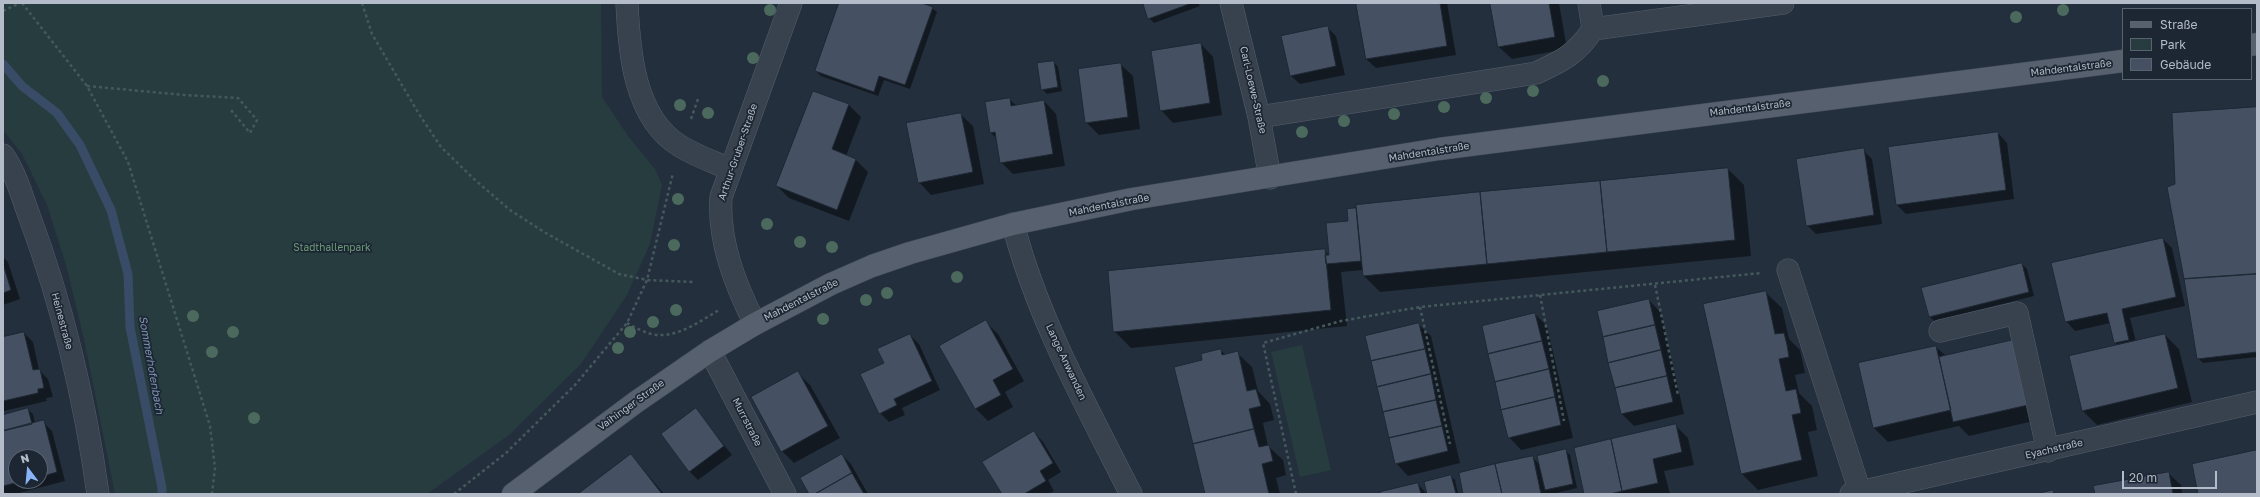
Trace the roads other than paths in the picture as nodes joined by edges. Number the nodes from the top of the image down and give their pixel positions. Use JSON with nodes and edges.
{"nodes":[{"id":1,"x":627,"y":3,"type":"edge"},
{"id":2,"x":791,"y":3,"type":"edge"},
{"id":3,"x":1231,"y":3,"type":"edge"},
{"id":4,"x":1589,"y":3,"type":"edge"},
{"id":5,"x":1783,"y":3,"type":"edge"},
{"id":6,"x":1594,"y":29,"type":"junction"},
{"id":7,"x":2122,"y":61,"type":"edge"},
{"id":8,"x":1259,"y":117,"type":"junction"},
{"id":9,"x":3,"y":155,"type":"edge"},
{"id":10,"x":730,"y":170,"type":"junction"},
{"id":11,"x":1270,"y":178,"type":"junction"},
{"id":12,"x":1013,"y":224,"type":"junction"},
{"id":13,"x":1788,"y":270,"type":"road end"},
{"id":14,"x":755,"y":324,"type":"junction"},
{"id":15,"x":1940,"y":331,"type":"dead end"},
{"id":16,"x":710,"y":351,"type":"junction"},
{"id":17,"x":2257,"y":402,"type":"edge"},
{"id":18,"x":2048,"y":451,"type":"junction"},
{"id":19,"x":1856,"y":493,"type":"edge"},
{"id":20,"x":98,"y":494,"type":"edge"},
{"id":21,"x":513,"y":494,"type":"edge"},
{"id":22,"x":784,"y":494,"type":"edge"},
{"id":23,"x":1131,"y":494,"type":"edge"}],
"edges":[{"from":1,"to":10,"type":"street"},
{"from":2,"to":10,"type":"street","name":"Arthur-Gruber-Straße"},
{"from":3,"to":8,"type":"street","name":"Carl-Loewe-Straße"},
{"from":4,"to":6,"type":"street"},
{"from":5,"to":6,"type":"street"},
{"from":6,"to":8,"type":"street"},
{"from":7,"to":11,"type":"main road","name":"Mahdentalstraße"},
{"from":8,"to":11,"type":"street","name":"Carl-Loewe-Straße"},
{"from":9,"to":20,"type":"street","name":"Heinestraße"},
{"from":10,"to":14,"type":"street","name":"Arthur-Gruber-Straße"},
{"from":11,"to":12,"type":"main road","name":"Mahdentalstraße"},
{"from":12,"to":14,"type":"main road","name":"Mahdentalstraße"},
{"from":12,"to":23,"type":"street","name":"Lange Anwanden"},
{"from":13,"to":19,"type":"street"},
{"from":14,"to":16,"type":"main road","name":"Vaihinger Straße"},
{"from":15,"to":18,"type":"street"},
{"from":16,"to":21,"type":"main road","name":"Vaihinger Straße"},
{"from":16,"to":22,"type":"street","name":"Murrstraße"},
{"from":17,"to":18,"type":"street","name":"Eyachstraße"},
{"from":18,"to":19,"type":"street","name":"Eyachstraße"}]}
